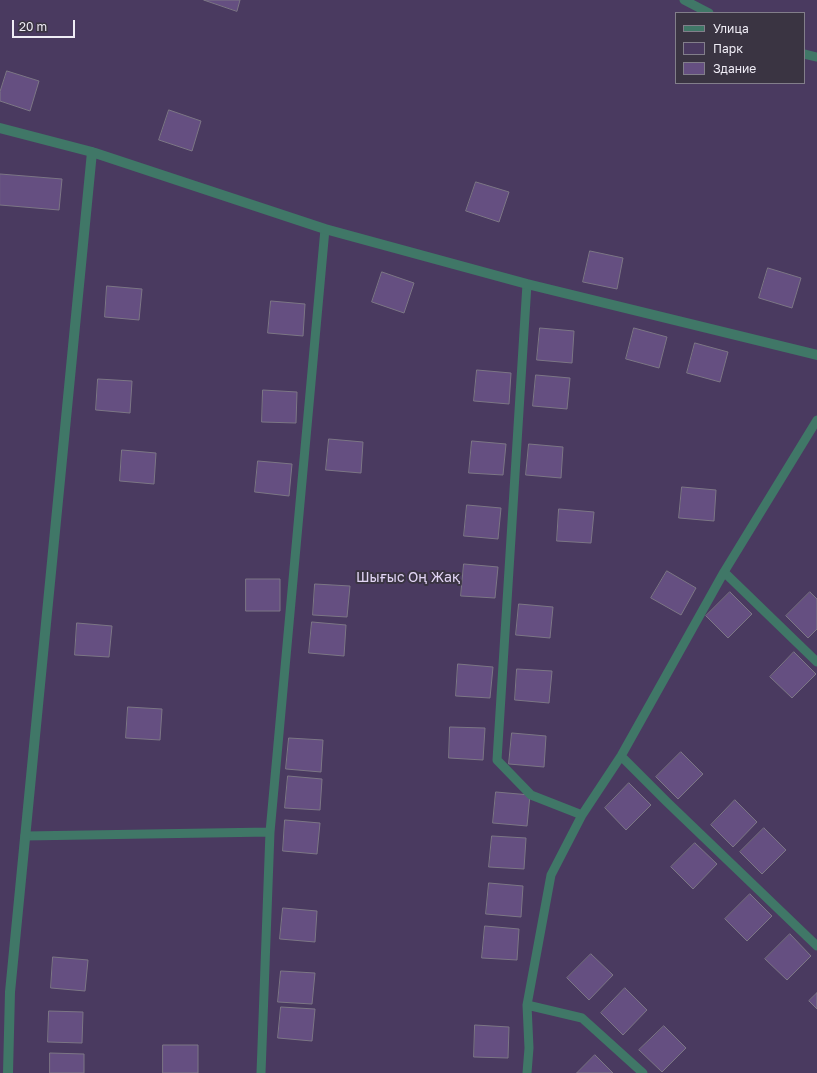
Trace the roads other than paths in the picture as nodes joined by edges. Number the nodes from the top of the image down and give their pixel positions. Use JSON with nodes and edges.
{"nodes":[{"id":1,"x":684,"y":0,"type":"edge"},
{"id":2,"x":707,"y":12,"type":"edge"},
{"id":3,"x":805,"y":54,"type":"edge"},
{"id":4,"x":817,"y":57,"type":"edge"},
{"id":5,"x":0,"y":128,"type":"edge"},
{"id":6,"x":92,"y":152,"type":"junction"},
{"id":7,"x":325,"y":229,"type":"junction"},
{"id":8,"x":527,"y":284,"type":"junction"},
{"id":9,"x":817,"y":354,"type":"edge"},
{"id":10,"x":817,"y":420,"type":"edge"},
{"id":11,"x":724,"y":572,"type":"junction"},
{"id":12,"x":817,"y":662,"type":"edge"},
{"id":13,"x":621,"y":756,"type":"junction"},
{"id":14,"x":582,"y":815,"type":"junction"},
{"id":15,"x":270,"y":832,"type":"junction"},
{"id":16,"x":26,"y":836,"type":"junction"},
{"id":17,"x":817,"y":946,"type":"edge"},
{"id":18,"x":527,"y":1005,"type":"junction"},
{"id":19,"x":8,"y":1073,"type":"edge"},
{"id":20,"x":261,"y":1073,"type":"edge"},
{"id":21,"x":527,"y":1073,"type":"edge"},
{"id":22,"x":643,"y":1073,"type":"edge"}],
"edges":[{"from":1,"to":2,"type":"lane"},
{"from":3,"to":4,"type":"lane"},
{"from":5,"to":6,"type":"street"},
{"from":6,"to":7,"type":"street"},
{"from":6,"to":16,"type":"street"},
{"from":7,"to":8,"type":"street"},
{"from":7,"to":15,"type":"lane"},
{"from":8,"to":9,"type":"street"},
{"from":8,"to":14,"type":"lane"},
{"from":10,"to":11,"type":"lane"},
{"from":11,"to":12,"type":"lane"},
{"from":11,"to":13,"type":"lane"},
{"from":13,"to":14,"type":"lane"},
{"from":13,"to":17,"type":"lane"},
{"from":14,"to":18,"type":"lane"},
{"from":15,"to":16,"type":"lane"},
{"from":15,"to":20,"type":"lane"},
{"from":16,"to":19,"type":"street"},
{"from":18,"to":21,"type":"lane"},
{"from":18,"to":22,"type":"lane"}]}
